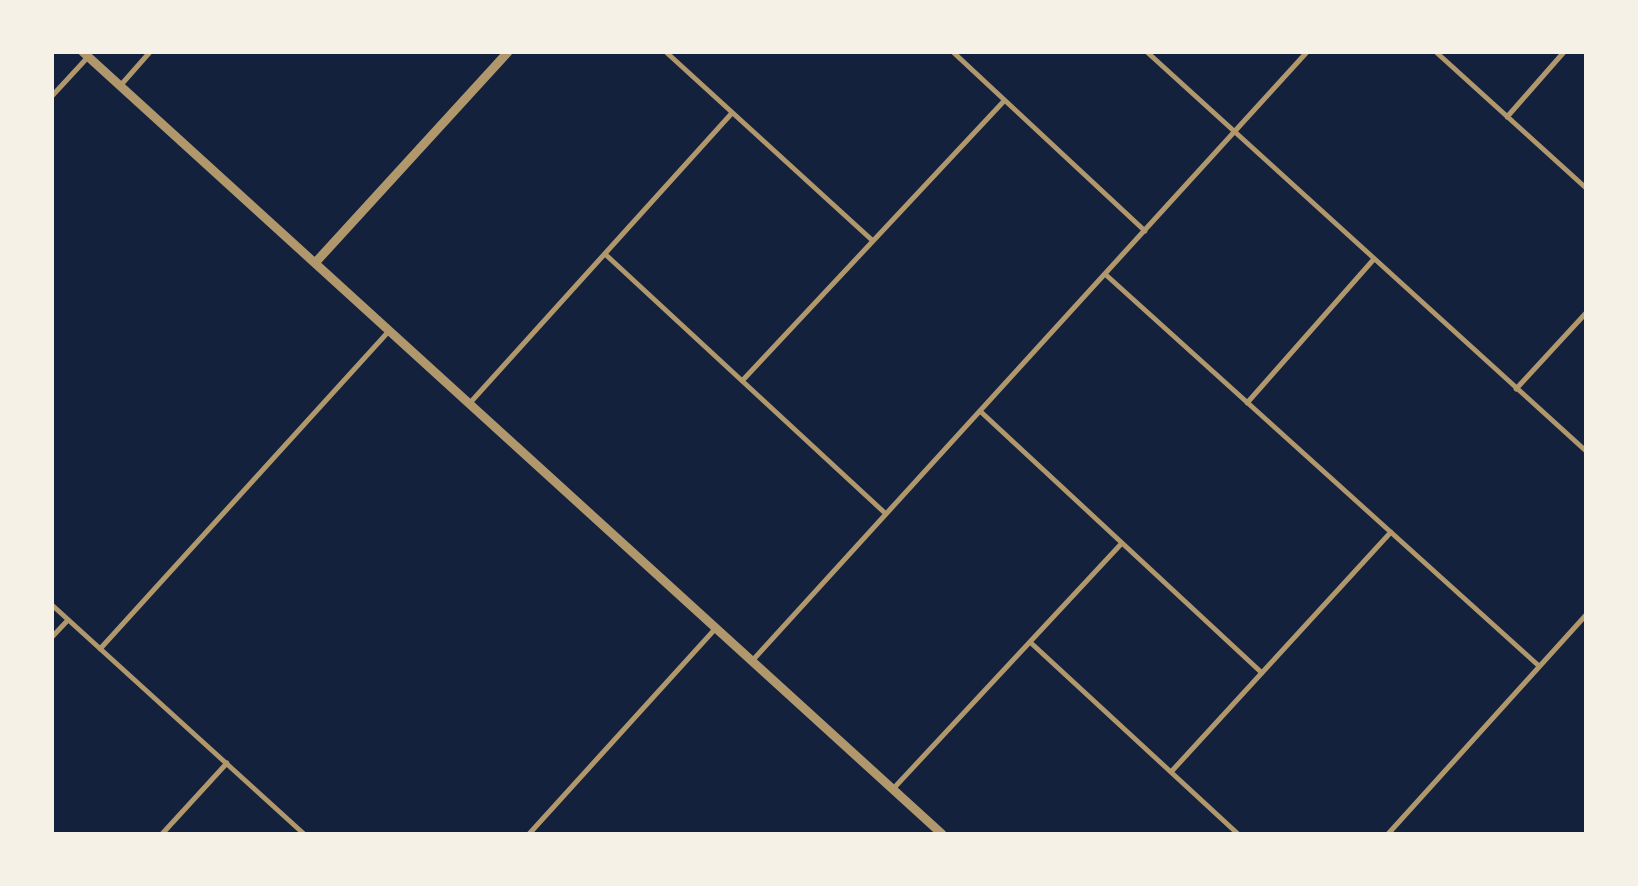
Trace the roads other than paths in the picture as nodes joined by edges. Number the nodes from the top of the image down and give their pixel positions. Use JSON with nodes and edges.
{"nodes":[{"id":1,"x":150,"y":52,"type":"edge"},
{"id":2,"x":508,"y":52,"type":"edge"},
{"id":3,"x":666,"y":52,"type":"edge"},
{"id":4,"x":952,"y":52,"type":"edge"},
{"id":5,"x":1147,"y":52,"type":"edge"},
{"id":6,"x":1307,"y":52,"type":"edge"},
{"id":7,"x":1436,"y":52,"type":"edge"},
{"id":8,"x":1564,"y":52,"type":"edge"},
{"id":9,"x":86,"y":55,"type":"edge"},
{"id":10,"x":120,"y":86,"type":"junction"},
{"id":11,"x":52,"y":96,"type":"edge"},
{"id":12,"x":1004,"y":101,"type":"junction"},
{"id":13,"x":732,"y":113,"type":"junction"},
{"id":14,"x":1507,"y":117,"type":"junction"},
{"id":15,"x":1234,"y":132,"type":"junction"},
{"id":16,"x":1586,"y":188,"type":"edge"},
{"id":17,"x":1145,"y":230,"type":"junction"},
{"id":18,"x":873,"y":241,"type":"junction"},
{"id":19,"x":605,"y":254,"type":"junction"},
{"id":20,"x":1374,"y":259,"type":"junction"},
{"id":21,"x":315,"y":263,"type":"junction"},
{"id":22,"x":1105,"y":274,"type":"junction"},
{"id":23,"x":1586,"y":313,"type":"edge"},
{"id":24,"x":389,"y":331,"type":"junction"},
{"id":25,"x":742,"y":381,"type":"junction"},
{"id":26,"x":1516,"y":388,"type":"junction"},
{"id":27,"x":1247,"y":403,"type":"junction"},
{"id":28,"x":469,"y":404,"type":"junction"},
{"id":29,"x":980,"y":411,"type":"junction"},
{"id":30,"x":1586,"y":451,"type":"edge"},
{"id":31,"x":886,"y":514,"type":"junction"},
{"id":32,"x":1391,"y":532,"type":"junction"},
{"id":33,"x":1122,"y":543,"type":"junction"},
{"id":34,"x":52,"y":605,"type":"edge"},
{"id":35,"x":1586,"y":615,"type":"edge"},
{"id":36,"x":68,"y":620,"type":"junction"},
{"id":37,"x":716,"y":628,"type":"junction"},
{"id":38,"x":52,"y":637,"type":"edge"},
{"id":39,"x":1030,"y":642,"type":"junction"},
{"id":40,"x":100,"y":649,"type":"junction"},
{"id":41,"x":752,"y":661,"type":"junction"},
{"id":42,"x":1539,"y":666,"type":"junction"},
{"id":43,"x":1262,"y":673,"type":"junction"},
{"id":44,"x":226,"y":763,"type":"junction"},
{"id":45,"x":1171,"y":772,"type":"junction"},
{"id":46,"x":893,"y":789,"type":"junction"},
{"id":47,"x":162,"y":834,"type":"edge"},
{"id":48,"x":304,"y":834,"type":"edge"},
{"id":49,"x":529,"y":834,"type":"edge"},
{"id":50,"x":942,"y":834,"type":"edge"},
{"id":51,"x":1238,"y":834,"type":"edge"},
{"id":52,"x":1388,"y":834,"type":"edge"}],
"edges":[{"from":1,"to":10,"type":"street"},
{"from":2,"to":21,"type":"street"},
{"from":3,"to":13,"type":"street"},
{"from":4,"to":12,"type":"street"},
{"from":5,"to":15,"type":"street"},
{"from":6,"to":15,"type":"street"},
{"from":7,"to":14,"type":"street"},
{"from":8,"to":14,"type":"street"},
{"from":9,"to":10,"type":"street"},
{"from":9,"to":11,"type":"street"},
{"from":10,"to":21,"type":"street"},
{"from":12,"to":17,"type":"street"},
{"from":12,"to":18,"type":"street"},
{"from":13,"to":18,"type":"street"},
{"from":13,"to":19,"type":"street"},
{"from":14,"to":16,"type":"street"},
{"from":15,"to":17,"type":"street"},
{"from":15,"to":20,"type":"street"},
{"from":17,"to":22,"type":"street"},
{"from":18,"to":25,"type":"street"},
{"from":19,"to":25,"type":"street"},
{"from":19,"to":28,"type":"street"},
{"from":20,"to":26,"type":"street"},
{"from":20,"to":27,"type":"street"},
{"from":21,"to":24,"type":"street"},
{"from":22,"to":27,"type":"street"},
{"from":22,"to":29,"type":"street"},
{"from":23,"to":26,"type":"street"},
{"from":24,"to":28,"type":"street"},
{"from":24,"to":40,"type":"street"},
{"from":25,"to":31,"type":"street"},
{"from":26,"to":30,"type":"street"},
{"from":27,"to":32,"type":"street"},
{"from":28,"to":37,"type":"street"},
{"from":29,"to":31,"type":"street"},
{"from":29,"to":33,"type":"street"},
{"from":31,"to":41,"type":"street"},
{"from":32,"to":42,"type":"street"},
{"from":32,"to":43,"type":"street"},
{"from":33,"to":39,"type":"street"},
{"from":33,"to":43,"type":"street"},
{"from":34,"to":36,"type":"street"},
{"from":35,"to":42,"type":"street"},
{"from":36,"to":38,"type":"street"},
{"from":36,"to":40,"type":"street"},
{"from":37,"to":41,"type":"street"},
{"from":37,"to":49,"type":"street"},
{"from":39,"to":45,"type":"street"},
{"from":39,"to":46,"type":"street"},
{"from":40,"to":44,"type":"street"},
{"from":41,"to":46,"type":"street"},
{"from":42,"to":52,"type":"street"},
{"from":43,"to":45,"type":"street"},
{"from":44,"to":47,"type":"street"},
{"from":44,"to":48,"type":"street"},
{"from":45,"to":51,"type":"street"},
{"from":46,"to":50,"type":"street"}]}
